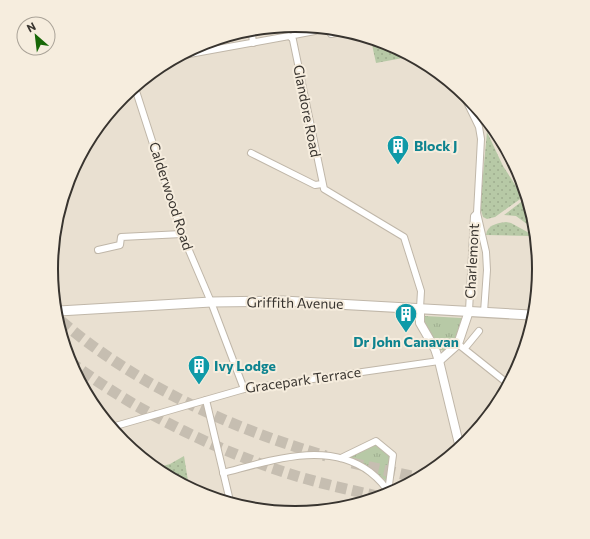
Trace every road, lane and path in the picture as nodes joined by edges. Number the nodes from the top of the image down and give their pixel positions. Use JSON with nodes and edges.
{"nodes":[{"id":1,"x":306,"y":33,"type":"edge"},
{"id":2,"x":252,"y":36,"type":"edge"},
{"id":3,"x":292,"y":38,"type":"junction"},
{"id":4,"x":253,"y":43,"type":"junction"},
{"id":5,"x":206,"y":49,"type":"edge"},
{"id":6,"x":136,"y":93,"type":"edge"},
{"id":7,"x":471,"y":110,"type":"edge"},
{"id":8,"x":251,"y":153,"type":"dead end"},
{"id":9,"x":322,"y":184,"type":"junction"},
{"id":10,"x":477,"y":212,"type":"junction"},
{"id":11,"x":182,"y":234,"type":"junction"},
{"id":12,"x":98,"y":250,"type":"dead end"},
{"id":13,"x":211,"y":302,"type":"junction"},
{"id":14,"x":420,"y":308,"type":"junction"},
{"id":15,"x":61,"y":311,"type":"edge"},
{"id":16,"x":469,"y":311,"type":"junction"},
{"id":17,"x":484,"y":312,"type":"junction"},
{"id":18,"x":528,"y":315,"type":"edge"},
{"id":19,"x":479,"y":331,"type":"dead end"},
{"id":20,"x":461,"y":346,"type":"junction"},
{"id":21,"x":439,"y":361,"type":"junction"},
{"id":22,"x":505,"y":381,"type":"edge"},
{"id":23,"x":244,"y":388,"type":"junction"},
{"id":24,"x":206,"y":400,"type":"junction"},
{"id":25,"x":116,"y":426,"type":"edge"},
{"id":26,"x":458,"y":442,"type":"edge"},
{"id":27,"x":341,"y":458,"type":"junction"},
{"id":28,"x":223,"y":472,"type":"junction"},
{"id":29,"x":390,"y":487,"type":"edge"},
{"id":30,"x":386,"y":489,"type":"edge"},
{"id":31,"x":229,"y":497,"type":"edge"}],
"edges":[{"from":1,"to":3,"type":"street"},
{"from":2,"to":4,"type":"street"},
{"from":3,"to":4,"type":"street"},
{"from":3,"to":9,"type":"street","name":"Glandore Road"},
{"from":4,"to":5,"type":"street"},
{"from":6,"to":11,"type":"street","name":"Calderwood Road"},
{"from":7,"to":10,"type":"street","name":"Charlemont"},
{"from":8,"to":9,"type":"street","name":"Glandore Road"},
{"from":9,"to":14,"type":"street"},
{"from":10,"to":16,"type":"street","name":"Charlemont"},
{"from":10,"to":17,"type":"street","name":"Charlemont"},
{"from":11,"to":12,"type":"street"},
{"from":11,"to":13,"type":"street","name":"Calderwood Road"},
{"from":13,"to":14,"type":"main road","name":"Griffith Avenue"},
{"from":13,"to":15,"type":"main road","name":"Griffith Avenue"},
{"from":13,"to":23,"type":"street","name":"Calderwood Road"},
{"from":14,"to":16,"type":"main road","name":"Griffith Avenue"},
{"from":14,"to":21,"type":"street"},
{"from":16,"to":17,"type":"main road","name":"Griffith Avenue"},
{"from":16,"to":20,"type":"street"},
{"from":17,"to":18,"type":"main road","name":"Griffith Avenue"},
{"from":19,"to":20,"type":"street"},
{"from":20,"to":21,"type":"street"},
{"from":20,"to":22,"type":"street"},
{"from":21,"to":23,"type":"street","name":"Gracepark Terrace"},
{"from":21,"to":26,"type":"street"},
{"from":23,"to":24,"type":"street","name":"Gracepark Terrace"},
{"from":24,"to":25,"type":"street","name":"Gracepark Terrace"},
{"from":24,"to":28,"type":"street"},
{"from":27,"to":28,"type":"street"},
{"from":27,"to":29,"type":"street"},
{"from":27,"to":30,"type":"street"},
{"from":28,"to":31,"type":"street"}]}
